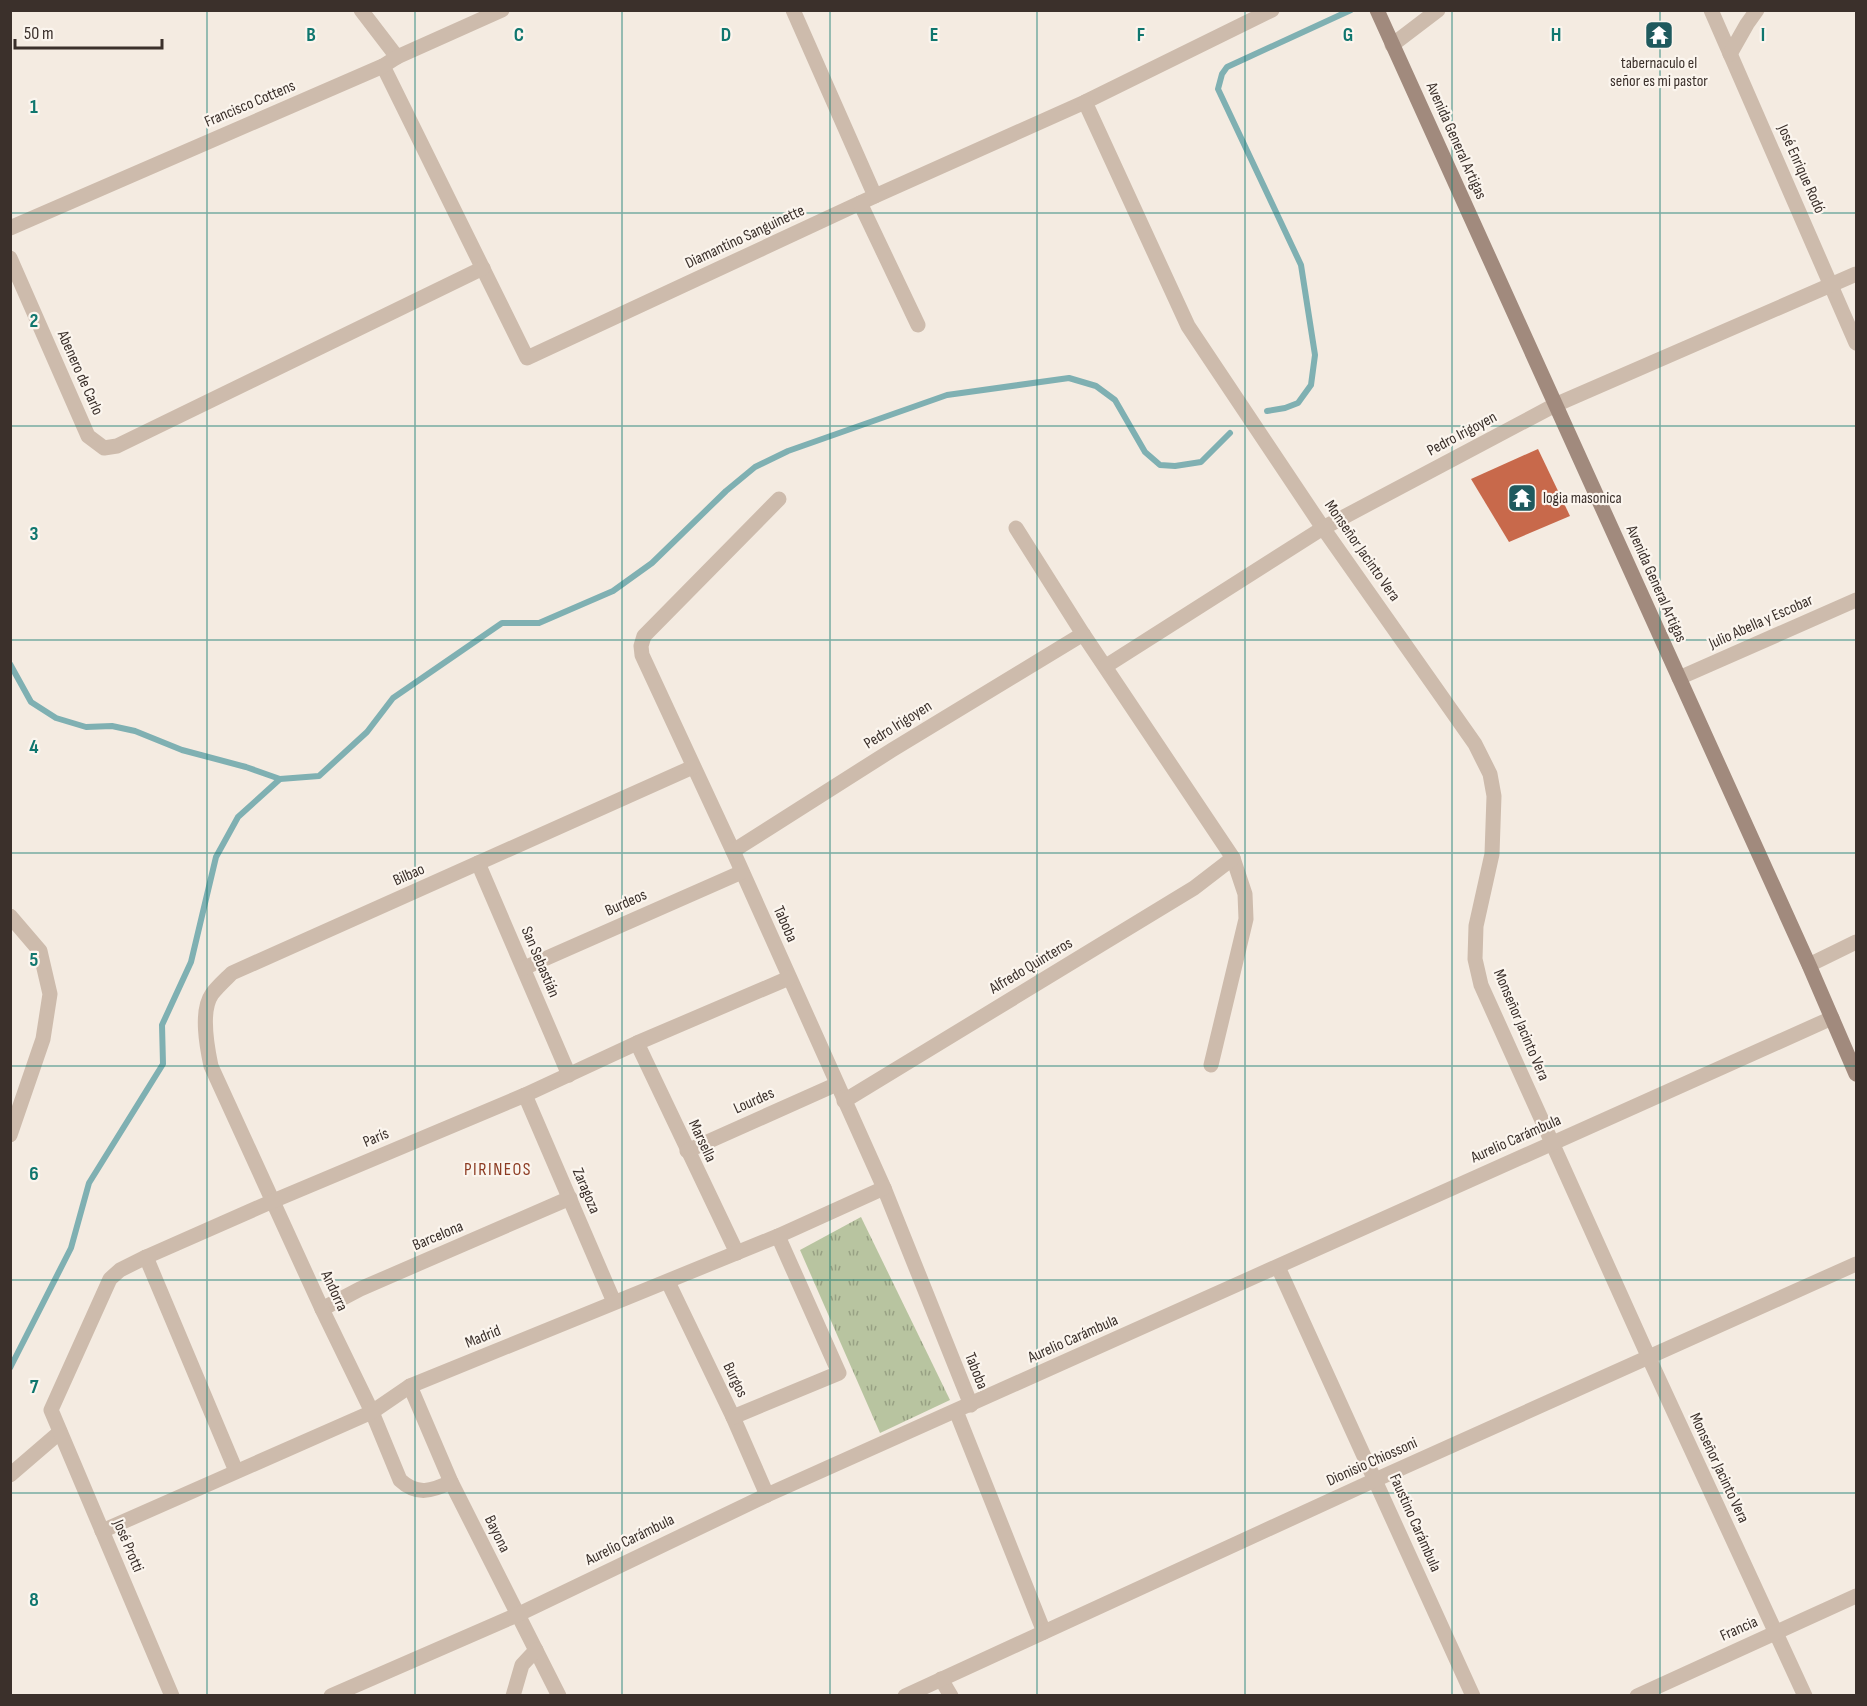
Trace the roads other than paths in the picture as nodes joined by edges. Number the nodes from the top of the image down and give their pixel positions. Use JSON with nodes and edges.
{"nodes":[{"id":1,"x":361,"y":10,"type":"edge"},
{"id":2,"x":502,"y":10,"type":"edge"},
{"id":3,"x":793,"y":10,"type":"edge"},
{"id":4,"x":1272,"y":10,"type":"edge"},
{"id":5,"x":1438,"y":10,"type":"edge"},
{"id":6,"x":1711,"y":10,"type":"edge"},
{"id":7,"x":1757,"y":10,"type":"edge"},
{"id":8,"x":1378,"y":13,"type":"edge"},
{"id":9,"x":1392,"y":45,"type":"junction"},
{"id":10,"x":1731,"y":54,"type":"junction"},
{"id":11,"x":398,"y":57,"type":"junction"},
{"id":12,"x":382,"y":66,"type":"junction"},
{"id":13,"x":1085,"y":102,"type":"junction"},
{"id":14,"x":875,"y":196,"type":"junction"},
{"id":15,"x":860,"y":203,"type":"junction"},
{"id":16,"x":10,"y":228,"type":"edge"},
{"id":17,"x":10,"y":258,"type":"edge"},
{"id":18,"x":483,"y":268,"type":"junction"},
{"id":19,"x":1857,"y":274,"type":"edge"},
{"id":20,"x":1832,"y":285,"type":"junction"},
{"id":21,"x":918,"y":325,"type":"dead end"},
{"id":22,"x":1857,"y":343,"type":"edge"},
{"id":23,"x":1555,"y":405,"type":"junction"},
{"id":24,"x":779,"y":500,"type":"dead end"},
{"id":25,"x":1016,"y":528,"type":"dead end"},
{"id":26,"x":1323,"y":528,"type":"junction"},
{"id":27,"x":1857,"y":600,"type":"edge"},
{"id":28,"x":1083,"y":634,"type":"junction"},
{"id":29,"x":1106,"y":666,"type":"junction"},
{"id":30,"x":1679,"y":678,"type":"junction"},
{"id":31,"x":693,"y":767,"type":"junction"},
{"id":32,"x":733,"y":851,"type":"junction"},
{"id":33,"x":1233,"y":858,"type":"junction"},
{"id":34,"x":478,"y":863,"type":"junction"},
{"id":35,"x":742,"y":872,"type":"junction"},
{"id":36,"x":10,"y":916,"type":"edge"},
{"id":37,"x":1857,"y":942,"type":"edge"},
{"id":38,"x":1809,"y":965,"type":"junction"},
{"id":39,"x":524,"y":968,"type":"junction"},
{"id":40,"x":789,"y":978,"type":"junction"},
{"id":41,"x":1832,"y":1018,"type":"junction"},
{"id":42,"x":637,"y":1043,"type":"junction"},
{"id":43,"x":1211,"y":1065,"type":"dead end"},
{"id":44,"x":211,"y":1066,"type":"joint"},
{"id":45,"x":1857,"y":1074,"type":"edge"},
{"id":46,"x":569,"y":1075,"type":"junction"},
{"id":47,"x":837,"y":1084,"type":"junction"},
{"id":48,"x":525,"y":1095,"type":"junction"},
{"id":49,"x":844,"y":1101,"type":"junction"},
{"id":50,"x":10,"y":1136,"type":"edge"},
{"id":51,"x":1553,"y":1142,"type":"junction"},
{"id":52,"x":687,"y":1151,"type":"junction"},
{"id":53,"x":884,"y":1188,"type":"junction"},
{"id":54,"x":570,"y":1198,"type":"junction"},
{"id":55,"x":273,"y":1201,"type":"junction"},
{"id":56,"x":778,"y":1236,"type":"junction"},
{"id":57,"x":737,"y":1253,"type":"junction"},
{"id":58,"x":146,"y":1257,"type":"junction"},
{"id":59,"x":1857,"y":1264,"type":"edge"},
{"id":60,"x":1278,"y":1267,"type":"junction"},
{"id":61,"x":668,"y":1282,"type":"junction"},
{"id":62,"x":614,"y":1302,"type":"junction"},
{"id":63,"x":322,"y":1309,"type":"junction"},
{"id":64,"x":1649,"y":1358,"type":"junction"},
{"id":65,"x":410,"y":1386,"type":"junction"},
{"id":66,"x":971,"y":1405,"type":"junction"},
{"id":67,"x":51,"y":1410,"type":"joint"},
{"id":68,"x":956,"y":1411,"type":"junction"},
{"id":69,"x":372,"y":1412,"type":"junction"},
{"id":70,"x":733,"y":1417,"type":"junction"},
{"id":71,"x":60,"y":1432,"type":"junction"},
{"id":72,"x":236,"y":1471,"type":"junction"},
{"id":73,"x":10,"y":1475,"type":"edge"},
{"id":74,"x":1376,"y":1480,"type":"junction"},
{"id":75,"x":451,"y":1482,"type":"junction"},
{"id":76,"x":767,"y":1495,"type":"junction"},
{"id":77,"x":102,"y":1531,"type":"junction"},
{"id":78,"x":1857,"y":1596,"type":"edge"},
{"id":79,"x":517,"y":1615,"type":"junction"},
{"id":80,"x":1044,"y":1632,"type":"junction"},
{"id":81,"x":1776,"y":1632,"type":"junction"},
{"id":82,"x":536,"y":1650,"type":"junction"},
{"id":83,"x":941,"y":1679,"type":"junction"},
{"id":84,"x":172,"y":1695,"type":"edge"},
{"id":85,"x":331,"y":1695,"type":"edge"},
{"id":86,"x":513,"y":1695,"type":"edge"},
{"id":87,"x":559,"y":1695,"type":"edge"},
{"id":88,"x":905,"y":1695,"type":"edge"},
{"id":89,"x":951,"y":1695,"type":"edge"},
{"id":90,"x":1473,"y":1695,"type":"edge"},
{"id":91,"x":1637,"y":1695,"type":"edge"},
{"id":92,"x":1805,"y":1695,"type":"edge"}],
"edges":[{"from":1,"to":11,"type":"street"},
{"from":2,"to":11,"type":"street","name":"Francisco Cottens"},
{"from":3,"to":14,"type":"street"},
{"from":4,"to":13,"type":"street","name":"Diamantino Sanguinette"},
{"from":5,"to":9,"type":"street"},
{"from":6,"to":10,"type":"street","name":"José Enrique Rodó"},
{"from":7,"to":10,"type":"street"},
{"from":8,"to":9,"type":"main road","name":"Avenida General Artigas"},
{"from":9,"to":23,"type":"main road","name":"Avenida General Artigas"},
{"from":10,"to":20,"type":"street","name":"José Enrique Rodó"},
{"from":11,"to":12,"type":"street","name":"Francisco Cottens"},
{"from":12,"to":16,"type":"street","name":"Francisco Cottens"},
{"from":12,"to":18,"type":"street","name":"Diamantino Sanguinette"},
{"from":13,"to":14,"type":"street","name":"Diamantino Sanguinette"},
{"from":13,"to":26,"type":"street","name":"Monseñor Jacinto Vera"},
{"from":14,"to":15,"type":"street","name":"Diamantino Sanguinette"},
{"from":15,"to":18,"type":"street","name":"Diamantino Sanguinette"},
{"from":15,"to":21,"type":"street"},
{"from":17,"to":18,"type":"street","name":"Abenero de Carlo"},
{"from":19,"to":20,"type":"street","name":"Pedro Irigoyen"},
{"from":20,"to":22,"type":"street","name":"José Enrique Rodó"},
{"from":20,"to":23,"type":"street","name":"Pedro Irigoyen"},
{"from":23,"to":26,"type":"street","name":"Pedro Irigoyen"},
{"from":23,"to":30,"type":"main road","name":"Avenida General Artigas"},
{"from":24,"to":31,"type":"street","name":"Taboba"},
{"from":25,"to":28,"type":"street"},
{"from":26,"to":29,"type":"street","name":"Pedro Irigoyen"},
{"from":26,"to":51,"type":"street","name":"Monseñor Jacinto Vera"},
{"from":27,"to":30,"type":"street","name":"Julio Abella y Escobar"},
{"from":28,"to":29,"type":"street"},
{"from":28,"to":32,"type":"street","name":"Pedro Irigoyen"},
{"from":29,"to":33,"type":"street"},
{"from":30,"to":38,"type":"main road","name":"Avenida General Artigas"},
{"from":31,"to":32,"type":"street","name":"Taboba"},
{"from":31,"to":34,"type":"street","name":"Bilbao"},
{"from":32,"to":35,"type":"street","name":"Taboba"},
{"from":33,"to":43,"type":"street"},
{"from":33,"to":49,"type":"street","name":"Alfredo Quinteros"},
{"from":34,"to":39,"type":"street","name":"San Sebastián"},
{"from":34,"to":44,"type":"street","name":"Bilbao"},
{"from":35,"to":39,"type":"street","name":"Burdeos"},
{"from":35,"to":40,"type":"street","name":"Taboba"},
{"from":36,"to":50,"type":"street"},
{"from":37,"to":38,"type":"street"},
{"from":38,"to":41,"type":"main road","name":"Avenida General Artigas"},
{"from":39,"to":46,"type":"street","name":"San Sebastián"},
{"from":40,"to":42,"type":"street","name":"París"},
{"from":40,"to":47,"type":"street","name":"Taboba"},
{"from":41,"to":45,"type":"main road","name":"Avenida General Artigas"},
{"from":41,"to":51,"type":"street","name":"Aurelio Carámbula"},
{"from":42,"to":46,"type":"street","name":"París"},
{"from":42,"to":52,"type":"street","name":"Marsella"},
{"from":44,"to":55,"type":"street","name":"Andorra"},
{"from":46,"to":48,"type":"street","name":"París"},
{"from":47,"to":49,"type":"street","name":"Taboba"},
{"from":47,"to":52,"type":"street","name":"Lourdes"},
{"from":48,"to":54,"type":"street","name":"Zaragoza"},
{"from":48,"to":55,"type":"street","name":"París"},
{"from":49,"to":53,"type":"street","name":"Taboba"},
{"from":51,"to":60,"type":"street","name":"Aurelio Carámbula"},
{"from":51,"to":64,"type":"street","name":"Monseñor Jacinto Vera"},
{"from":52,"to":57,"type":"street","name":"Marsella"},
{"from":53,"to":56,"type":"street","name":"Madrid"},
{"from":53,"to":66,"type":"street","name":"Taboba"},
{"from":54,"to":62,"type":"street","name":"Zaragoza"},
{"from":54,"to":63,"type":"street","name":"Barcelona"},
{"from":55,"to":58,"type":"street","name":"París"},
{"from":55,"to":63,"type":"street","name":"Andorra"},
{"from":56,"to":57,"type":"street","name":"Madrid"},
{"from":56,"to":70,"type":"street"},
{"from":57,"to":61,"type":"street","name":"Madrid"},
{"from":58,"to":67,"type":"street","name":"París"},
{"from":58,"to":72,"type":"street"},
{"from":59,"to":64,"type":"street","name":"Dionisio Chiossoni"},
{"from":60,"to":66,"type":"street","name":"Aurelio Carámbula"},
{"from":60,"to":74,"type":"street","name":"Faustino Carámbula"},
{"from":61,"to":62,"type":"street","name":"Madrid"},
{"from":61,"to":70,"type":"street","name":"Burgos"},
{"from":62,"to":65,"type":"street","name":"Madrid"},
{"from":63,"to":69,"type":"street","name":"Andorra"},
{"from":64,"to":74,"type":"street","name":"Dionisio Chiossoni"},
{"from":64,"to":81,"type":"street","name":"Monseñor Jacinto Vera"},
{"from":65,"to":69,"type":"street","name":"Madrid"},
{"from":65,"to":75,"type":"street","name":"Bayona"},
{"from":66,"to":68,"type":"street","name":"Aurelio Carámbula"},
{"from":67,"to":71,"type":"street","name":"José Protti"},
{"from":68,"to":76,"type":"street","name":"Aurelio Carámbula"},
{"from":68,"to":80,"type":"street"},
{"from":69,"to":72,"type":"street","name":"Madrid"},
{"from":69,"to":75,"type":"street","name":"Andorra"},
{"from":70,"to":76,"type":"street","name":"Burgos"},
{"from":71,"to":73,"type":"street"},
{"from":71,"to":77,"type":"street","name":"José Protti"},
{"from":72,"to":77,"type":"street","name":"Madrid"},
{"from":74,"to":80,"type":"street","name":"Dionisio Chiossoni"},
{"from":74,"to":90,"type":"street","name":"Faustino Carámbula"},
{"from":75,"to":79,"type":"street","name":"Bayona"},
{"from":76,"to":79,"type":"street","name":"Aurelio Carámbula"},
{"from":77,"to":84,"type":"street","name":"José Protti"},
{"from":78,"to":81,"type":"street","name":"Francia"},
{"from":79,"to":82,"type":"street","name":"Bayona"},
{"from":79,"to":85,"type":"street","name":"Aurelio Carámbula"},
{"from":80,"to":83,"type":"street","name":"Dionisio Chiossoni"},
{"from":81,"to":91,"type":"street","name":"Francia"},
{"from":81,"to":92,"type":"street","name":"Monseñor Jacinto Vera"},
{"from":82,"to":86,"type":"street"},
{"from":82,"to":87,"type":"street","name":"Bayona"},
{"from":83,"to":88,"type":"street","name":"Dionisio Chiossoni"},
{"from":83,"to":89,"type":"street"}]}
